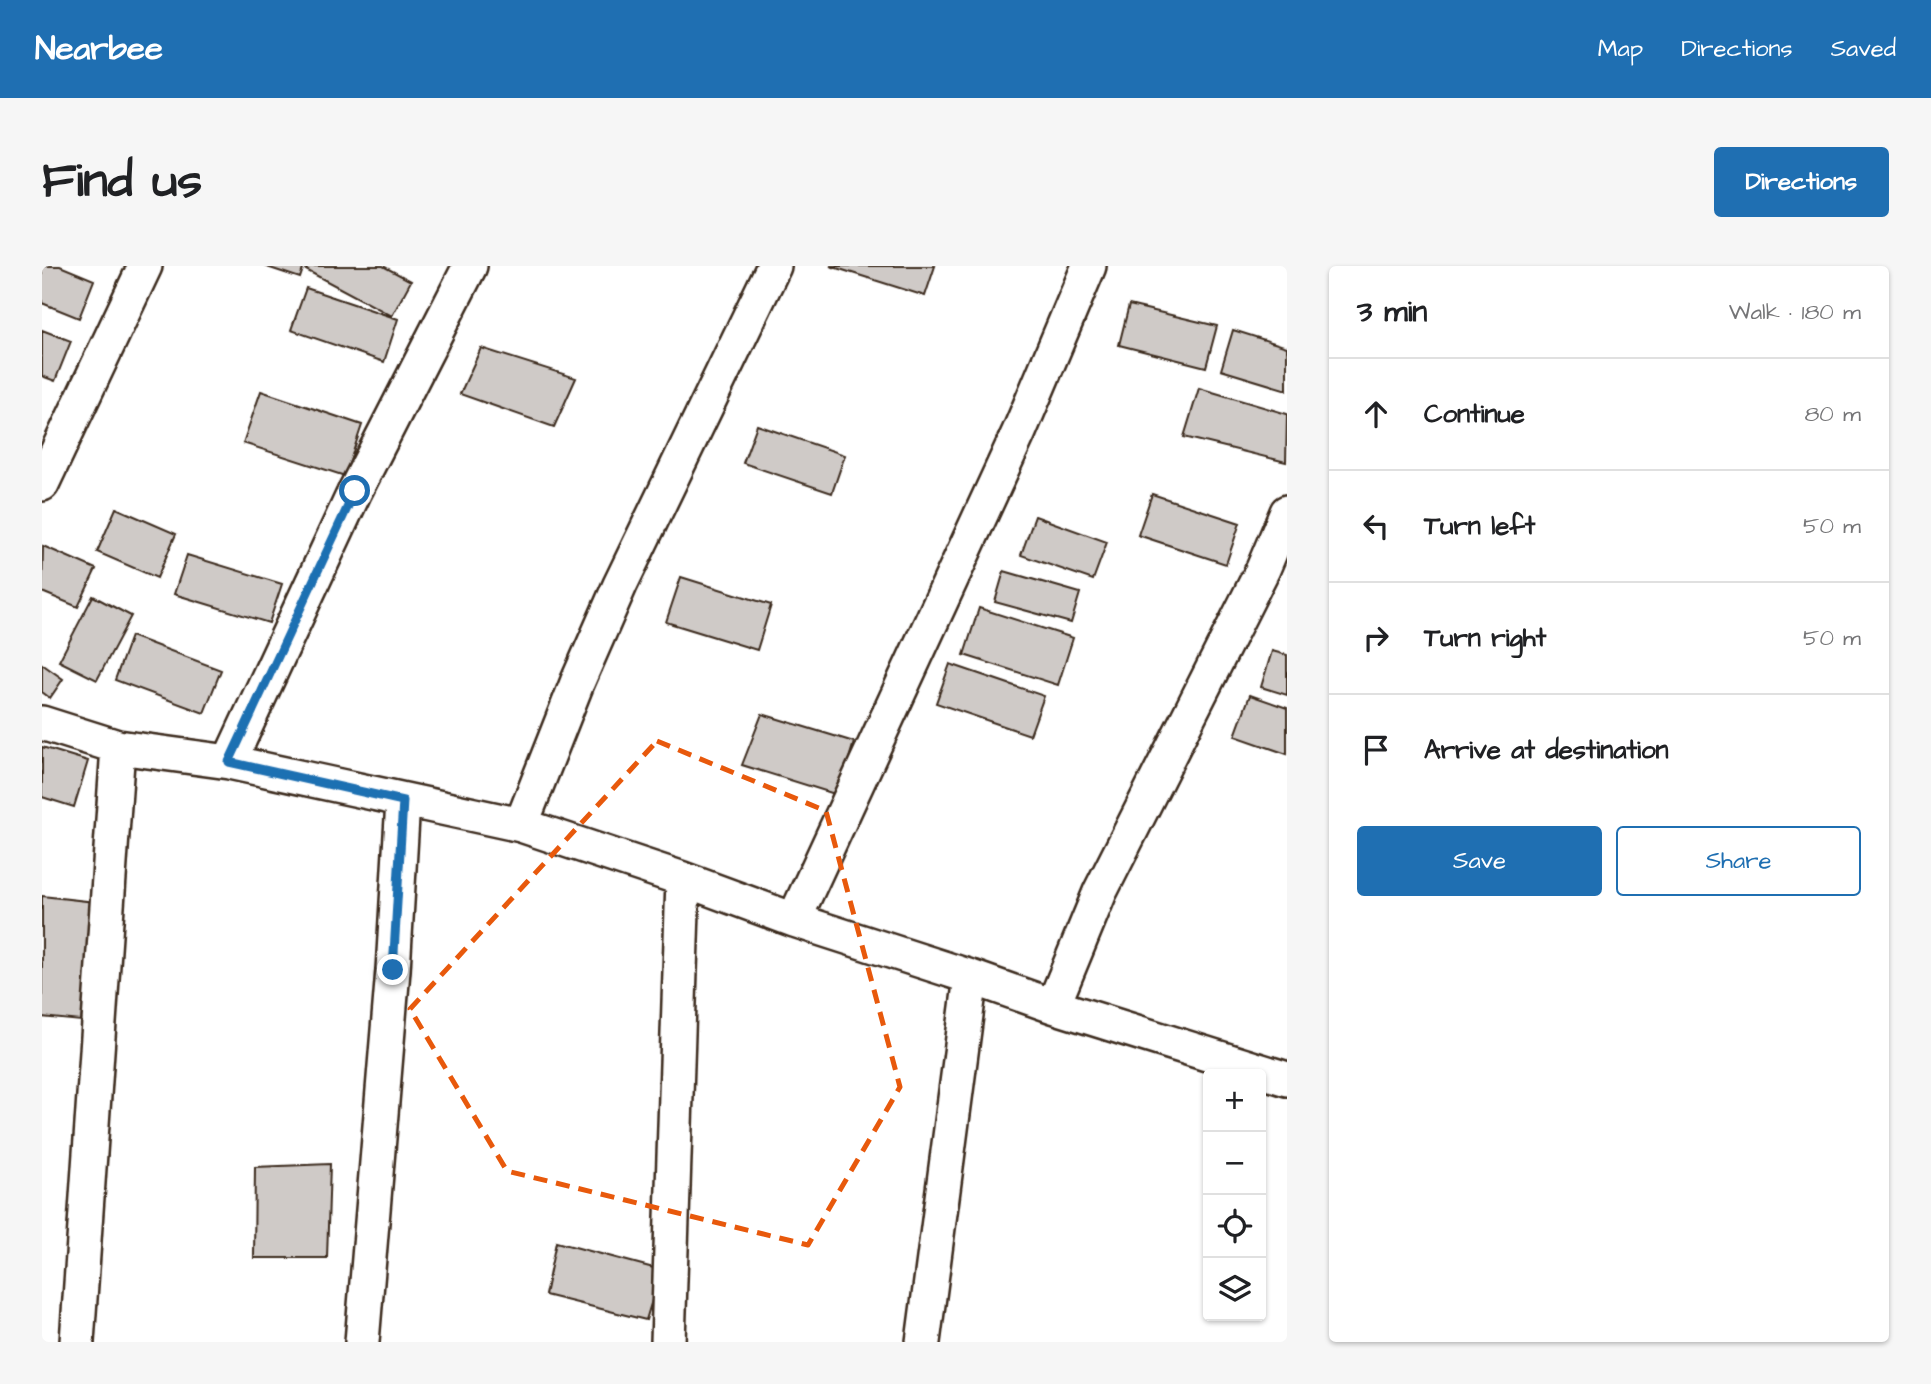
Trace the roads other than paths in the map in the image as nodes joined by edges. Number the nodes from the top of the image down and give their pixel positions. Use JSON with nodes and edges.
{"nodes":[{"id":1,"x":145,"y":266,"type":"edge"},
{"id":2,"x":470,"y":266,"type":"edge"},
{"id":3,"x":774,"y":266,"type":"edge"},
{"id":4,"x":1090,"y":266,"type":"edge"},
{"id":5,"x":42,"y":484,"type":"edge"},
{"id":6,"x":1287,"y":512,"type":"edge"},
{"id":7,"x":42,"y":723,"type":"edge"},
{"id":8,"x":118,"y":747,"type":"junction"},
{"id":9,"x":229,"y":762,"type":"junction"},
{"id":10,"x":403,"y":801,"type":"junction"},
{"id":11,"x":521,"y":825,"type":"junction"},
{"id":12,"x":683,"y":879,"type":"junction"},
{"id":13,"x":794,"y":920,"type":"junction"},
{"id":14,"x":971,"y":977,"type":"junction"},
{"id":15,"x":1053,"y":1006,"type":"junction"},
{"id":16,"x":1287,"y":1079,"type":"edge"},
{"id":17,"x":77,"y":1342,"type":"edge"},
{"id":18,"x":362,"y":1342,"type":"edge"},
{"id":19,"x":668,"y":1342,"type":"edge"},
{"id":20,"x":923,"y":1342,"type":"edge"}],
"edges":[{"from":1,"to":5,"type":"street"},
{"from":2,"to":9,"type":"street"},
{"from":3,"to":11,"type":"street"},
{"from":4,"to":13,"type":"street"},
{"from":6,"to":15,"type":"street"},
{"from":7,"to":8,"type":"street"},
{"from":8,"to":9,"type":"street"},
{"from":8,"to":17,"type":"street"},
{"from":9,"to":10,"type":"street"},
{"from":10,"to":11,"type":"street"},
{"from":10,"to":18,"type":"street"},
{"from":11,"to":12,"type":"street"},
{"from":12,"to":13,"type":"street"},
{"from":12,"to":19,"type":"street"},
{"from":13,"to":14,"type":"street"},
{"from":14,"to":15,"type":"street"},
{"from":14,"to":20,"type":"street"},
{"from":15,"to":16,"type":"street"}]}
